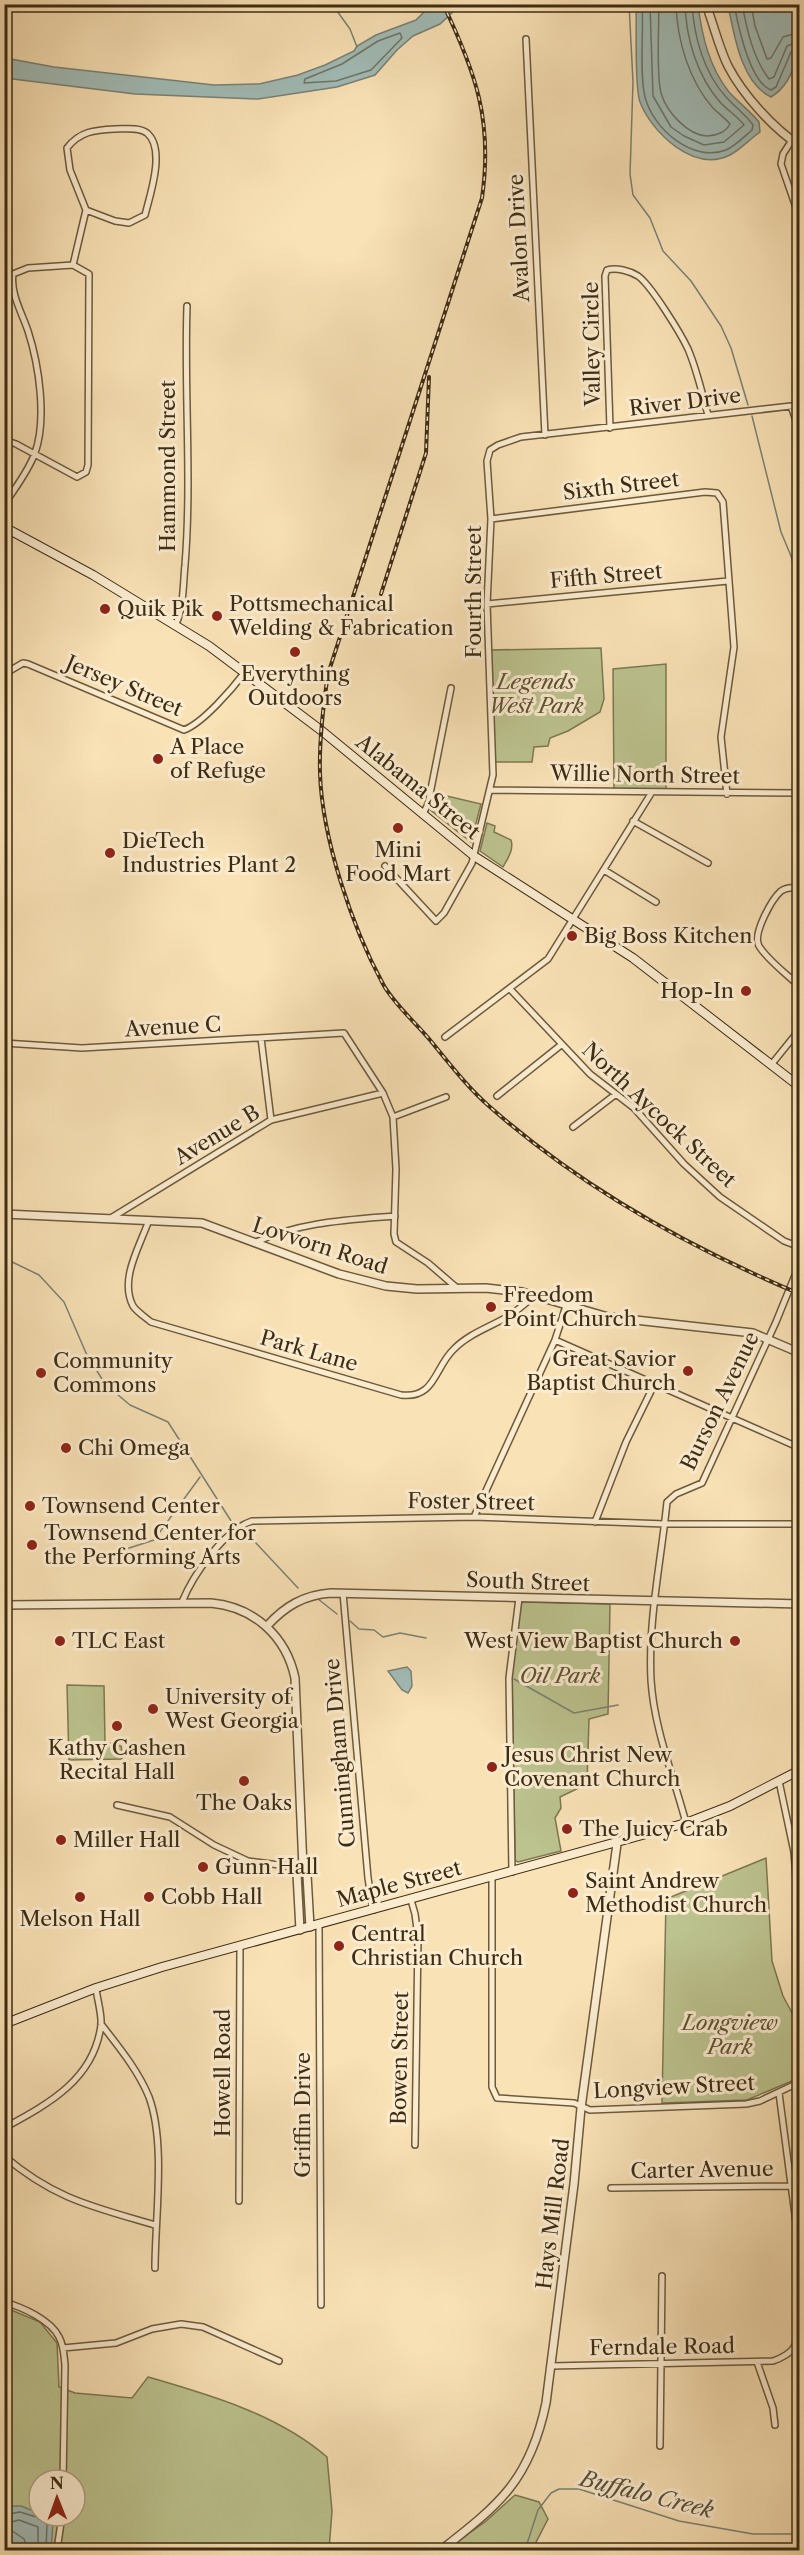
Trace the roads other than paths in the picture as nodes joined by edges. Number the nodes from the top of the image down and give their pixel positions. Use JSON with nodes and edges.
{"nodes":[{"id":1,"x":708,"y":4,"type":"edge"},
{"id":2,"x":526,"y":39,"type":"dead end"},
{"id":3,"x":792,"y":141,"type":"junction"},
{"id":4,"x":800,"y":146,"type":"edge"},
{"id":5,"x":86,"y":210,"type":"junction"},
{"id":6,"x":800,"y":219,"type":"edge"},
{"id":7,"x":74,"y":265,"type":"junction"},
{"id":8,"x":187,"y":306,"type":"dead end"},
{"id":9,"x":800,"y":405,"type":"edge"},
{"id":10,"x":791,"y":406,"type":"junction"},
{"id":11,"x":708,"y":415,"type":"junction"},
{"id":12,"x":610,"y":428,"type":"junction"},
{"id":13,"x":800,"y":432,"type":"edge"},
{"id":14,"x":545,"y":435,"type":"junction"},
{"id":15,"x":4,"y":440,"type":"edge"},
{"id":16,"x":504,"y":443,"type":"joint"},
{"id":17,"x":34,"y":454,"type":"junction"},
{"id":18,"x":4,"y":505,"type":"edge"},
{"id":19,"x":491,"y":519,"type":"junction"},
{"id":20,"x":4,"y":527,"type":"edge"},
{"id":21,"x":728,"y":581,"type":"junction"},
{"id":22,"x":487,"y":604,"type":"junction"},
{"id":23,"x":176,"y":624,"type":"junction"},
{"id":24,"x":245,"y":672,"type":"junction"},
{"id":25,"x":6,"y":673,"type":"edge"},
{"id":26,"x":451,"y":688,"type":"dead end"},
{"id":27,"x":490,"y":789,"type":"junction"},
{"id":28,"x":652,"y":792,"type":"junction"},
{"id":29,"x":800,"y":793,"type":"edge"},
{"id":30,"x":727,"y":794,"type":"junction"},
{"id":31,"x":423,"y":814,"type":"junction"},
{"id":32,"x":633,"y":821,"type":"junction"},
{"id":33,"x":474,"y":856,"type":"junction"},
{"id":34,"x":708,"y":863,"type":"dead end"},
{"id":35,"x":385,"y":866,"type":"dead end"},
{"id":36,"x":604,"y":870,"type":"junction"},
{"id":37,"x":800,"y":889,"type":"edge"},
{"id":38,"x":656,"y":902,"type":"dead end"},
{"id":39,"x":573,"y":920,"type":"junction"},
{"id":40,"x":800,"y":976,"type":"edge"},
{"id":41,"x":791,"y":978,"type":"junction"},
{"id":42,"x":800,"y":987,"type":"edge"},
{"id":43,"x":510,"y":988,"type":"junction"},
{"id":44,"x":800,"y":1029,"type":"edge"},
{"id":45,"x":445,"y":1037,"type":"dead end"},
{"id":46,"x":261,"y":1038,"type":"junction"},
{"id":47,"x":4,"y":1044,"type":"edge"},
{"id":48,"x":561,"y":1045,"type":"junction"},
{"id":49,"x":771,"y":1065,"type":"junction"},
{"id":50,"x":800,"y":1087,"type":"edge"},
{"id":51,"x":383,"y":1093,"type":"junction"},
{"id":52,"x":616,"y":1094,"type":"junction"},
{"id":53,"x":497,"y":1096,"type":"dead end"},
{"id":54,"x":446,"y":1097,"type":"dead end"},
{"id":55,"x":393,"y":1117,"type":"junction"},
{"id":56,"x":271,"y":1120,"type":"junction"},
{"id":57,"x":573,"y":1126,"type":"dead end"},
{"id":58,"x":4,"y":1214,"type":"edge"},
{"id":59,"x":395,"y":1216,"type":"junction"},
{"id":60,"x":111,"y":1218,"type":"junction"},
{"id":61,"x":149,"y":1220,"type":"junction"},
{"id":62,"x":254,"y":1243,"type":"junction"},
{"id":63,"x":800,"y":1247,"type":"edge"},
{"id":64,"x":800,"y":1263,"type":"edge"},
{"id":65,"x":457,"y":1288,"type":"junction"},
{"id":66,"x":534,"y":1296,"type":"junction"},
{"id":67,"x":566,"y":1306,"type":"junction"},
{"id":68,"x":769,"y":1339,"type":"junction"},
{"id":69,"x":555,"y":1340,"type":"junction"},
{"id":70,"x":800,"y":1353,"type":"edge"},
{"id":71,"x":654,"y":1385,"type":"junction"},
{"id":72,"x":731,"y":1419,"type":"junction"},
{"id":73,"x":800,"y":1448,"type":"edge"},
{"id":74,"x":474,"y":1517,"type":"junction"},
{"id":75,"x":595,"y":1522,"type":"junction"},
{"id":76,"x":665,"y":1524,"type":"junction"},
{"id":77,"x":800,"y":1524,"type":"edge"},
{"id":78,"x":343,"y":1593,"type":"junction"},
{"id":79,"x":519,"y":1598,"type":"junction"},
{"id":80,"x":182,"y":1602,"type":"junction"},
{"id":81,"x":653,"y":1602,"type":"junction"},
{"id":82,"x":800,"y":1604,"type":"edge"},
{"id":83,"x":4,"y":1605,"type":"edge"},
{"id":84,"x":267,"y":1626,"type":"junction"},
{"id":85,"x":800,"y":1770,"type":"edge"},
{"id":86,"x":779,"y":1782,"type":"junction"},
{"id":87,"x":117,"y":1805,"type":"dead end"},
{"id":88,"x":686,"y":1823,"type":"junction"},
{"id":89,"x":617,"y":1844,"type":"junction"},
{"id":90,"x":303,"y":1868,"type":"junction"},
{"id":91,"x":512,"y":1872,"type":"junction"},
{"id":92,"x":492,"y":1877,"type":"junction"},
{"id":93,"x":411,"y":1900,"type":"junction"},
{"id":94,"x":373,"y":1910,"type":"junction"},
{"id":95,"x":314,"y":1926,"type":"junction"},
{"id":96,"x":800,"y":1927,"type":"edge"},
{"id":97,"x":300,"y":1930,"type":"junction"},
{"id":98,"x":240,"y":1946,"type":"junction"},
{"id":99,"x":96,"y":1988,"type":"junction"},
{"id":100,"x":4,"y":2024,"type":"edge"},
{"id":101,"x":101,"y":2024,"type":"junction"},
{"id":102,"x":800,"y":2082,"type":"edge"},
{"id":103,"x":779,"y":2093,"type":"junction"},
{"id":104,"x":582,"y":2108,"type":"junction"},
{"id":105,"x":4,"y":2128,"type":"edge"},
{"id":106,"x":415,"y":2145,"type":"dead end"},
{"id":107,"x":4,"y":2156,"type":"edge"},
{"id":108,"x":793,"y":2186,"type":"junction"},
{"id":109,"x":611,"y":2188,"type":"dead end"},
{"id":110,"x":239,"y":2201,"type":"dead end"},
{"id":111,"x":155,"y":2225,"type":"junction"},
{"id":112,"x":800,"y":2253,"type":"edge"},
{"id":113,"x":155,"y":2268,"type":"dead end"},
{"id":114,"x":662,"y":2276,"type":"dead end"},
{"id":115,"x":4,"y":2302,"type":"edge"},
{"id":116,"x":321,"y":2305,"type":"dead end"},
{"id":117,"x":800,"y":2325,"type":"edge"},
{"id":118,"x":63,"y":2348,"type":"junction"},
{"id":119,"x":279,"y":2361,"type":"dead end"},
{"id":120,"x":757,"y":2362,"type":"junction"},
{"id":121,"x":660,"y":2363,"type":"junction"},
{"id":122,"x":551,"y":2366,"type":"junction"},
{"id":123,"x":775,"y":2425,"type":"dead end"},
{"id":124,"x":660,"y":2446,"type":"dead end"},
{"id":125,"x":63,"y":2468,"type":"edge"},
{"id":126,"x":60,"y":2528,"type":"edge"},
{"id":127,"x":57,"y":2550,"type":"edge"},
{"id":128,"x":441,"y":2550,"type":"edge"}],
"edges":[{"from":1,"to":3,"type":"street"},
{"from":2,"to":14,"type":"street","name":"Avalon Drive"},
{"from":3,"to":4,"type":"street"},
{"from":3,"to":6,"type":"street"},
{"from":5,"to":5,"type":"street"},
{"from":5,"to":7,"type":"street"},
{"from":7,"to":17,"type":"street"},
{"from":7,"to":17,"type":"street"},
{"from":8,"to":23,"type":"street","name":"Hammond Street"},
{"from":9,"to":10,"type":"street","name":"River Drive"},
{"from":10,"to":11,"type":"street","name":"River Drive"},
{"from":10,"to":13,"type":"street"},
{"from":11,"to":12,"type":"street","name":"River Drive"},
{"from":11,"to":12,"type":"street","name":"Valley Circle"},
{"from":12,"to":14,"type":"street","name":"River Drive"},
{"from":14,"to":16,"type":"street","name":"River Drive"},
{"from":15,"to":17,"type":"street"},
{"from":16,"to":19,"type":"street","name":"Fourth Street"},
{"from":17,"to":18,"type":"street"},
{"from":19,"to":21,"type":"street","name":"Sixth Street"},
{"from":19,"to":22,"type":"street","name":"Fourth Street"},
{"from":20,"to":23,"type":"main road","name":"Alabama Street"},
{"from":21,"to":22,"type":"street","name":"Fifth Street"},
{"from":21,"to":30,"type":"street"},
{"from":22,"to":27,"type":"street","name":"Fourth Street"},
{"from":23,"to":24,"type":"main road","name":"Alabama Street"},
{"from":24,"to":25,"type":"street","name":"Jersey Street"},
{"from":24,"to":31,"type":"main road","name":"Alabama Street"},
{"from":26,"to":31,"type":"street"},
{"from":27,"to":28,"type":"street","name":"Willie North Street"},
{"from":27,"to":33,"type":"street","name":"Fourth Street"},
{"from":28,"to":30,"type":"street","name":"Willie North Street"},
{"from":28,"to":32,"type":"street"},
{"from":29,"to":30,"type":"street","name":"Willie North Street"},
{"from":31,"to":33,"type":"main road","name":"Alabama Street"},
{"from":32,"to":34,"type":"street"},
{"from":32,"to":36,"type":"street"},
{"from":33,"to":35,"type":"street","name":"Fourth Street"},
{"from":33,"to":39,"type":"main road","name":"Alabama Street"},
{"from":36,"to":38,"type":"street"},
{"from":36,"to":39,"type":"street"},
{"from":37,"to":41,"type":"street"},
{"from":39,"to":43,"type":"street"},
{"from":39,"to":49,"type":"main road","name":"Alabama Street"},
{"from":40,"to":41,"type":"street"},
{"from":41,"to":42,"type":"street"},
{"from":43,"to":45,"type":"street"},
{"from":43,"to":48,"type":"street","name":"North Aycock Street"},
{"from":44,"to":49,"type":"street"},
{"from":46,"to":47,"type":"street","name":"Avenue C"},
{"from":46,"to":51,"type":"street","name":"Avenue C"},
{"from":46,"to":56,"type":"street"},
{"from":48,"to":52,"type":"street","name":"North Aycock Street"},
{"from":48,"to":53,"type":"street"},
{"from":49,"to":50,"type":"main road","name":"Alabama Street"},
{"from":51,"to":55,"type":"street"},
{"from":51,"to":56,"type":"street","name":"Avenue B"},
{"from":52,"to":57,"type":"street"},
{"from":52,"to":63,"type":"street","name":"North Aycock Street"},
{"from":54,"to":55,"type":"street"},
{"from":55,"to":59,"type":"street"},
{"from":56,"to":60,"type":"street","name":"Avenue B"},
{"from":58,"to":60,"type":"street","name":"Lovvorn Road"},
{"from":59,"to":62,"type":"street"},
{"from":59,"to":65,"type":"street"},
{"from":60,"to":61,"type":"street","name":"Lovvorn Road"},
{"from":61,"to":62,"type":"street","name":"Lovvorn Road"},
{"from":61,"to":66,"type":"street","name":"Park Lane"},
{"from":62,"to":65,"type":"street","name":"Lovvorn Road"},
{"from":64,"to":68,"type":"street","name":"Burson Avenue"},
{"from":65,"to":66,"type":"street","name":"Lovvorn Road"},
{"from":66,"to":67,"type":"street","name":"Lovvorn Road"},
{"from":67,"to":68,"type":"street","name":"Lovvorn Road"},
{"from":67,"to":69,"type":"street"},
{"from":68,"to":70,"type":"street","name":"Lovvorn Road"},
{"from":68,"to":72,"type":"street","name":"Burson Avenue"},
{"from":69,"to":71,"type":"street"},
{"from":69,"to":74,"type":"street"},
{"from":71,"to":72,"type":"street"},
{"from":71,"to":75,"type":"street"},
{"from":72,"to":73,"type":"street"},
{"from":72,"to":76,"type":"street","name":"Burson Avenue"},
{"from":74,"to":75,"type":"street","name":"Foster Street"},
{"from":74,"to":80,"type":"street","name":"Foster Street"},
{"from":75,"to":76,"type":"street","name":"Foster Street"},
{"from":76,"to":77,"type":"street","name":"Foster Street"},
{"from":76,"to":81,"type":"street","name":"Burson Avenue"},
{"from":78,"to":79,"type":"street","name":"South Street"},
{"from":78,"to":84,"type":"street","name":"South Street"},
{"from":78,"to":94,"type":"street","name":"Cunningham Drive"},
{"from":79,"to":81,"type":"street","name":"South Street"},
{"from":79,"to":91,"type":"street"},
{"from":80,"to":83,"type":"street"},
{"from":80,"to":84,"type":"street"},
{"from":81,"to":82,"type":"street","name":"South Street"},
{"from":81,"to":88,"type":"street","name":"Burson Avenue"},
{"from":84,"to":90,"type":"street"},
{"from":85,"to":86,"type":"main road","name":"Maple Street"},
{"from":86,"to":88,"type":"main road","name":"Maple Street"},
{"from":86,"to":96,"type":"street"},
{"from":87,"to":90,"type":"street"},
{"from":88,"to":89,"type":"main road","name":"Maple Street"},
{"from":89,"to":91,"type":"main road","name":"Maple Street"},
{"from":89,"to":104,"type":"street","name":"Hays Mill Road"},
{"from":90,"to":95,"type":"street"},
{"from":90,"to":97,"type":"street"},
{"from":91,"to":92,"type":"main road","name":"Maple Street"},
{"from":92,"to":93,"type":"main road","name":"Maple Street"},
{"from":92,"to":104,"type":"street","name":"Longview Street"},
{"from":93,"to":94,"type":"main road","name":"Maple Street"},
{"from":93,"to":106,"type":"street","name":"Bowen Street"},
{"from":94,"to":95,"type":"main road","name":"Maple Street"},
{"from":95,"to":97,"type":"main road","name":"Maple Street"},
{"from":95,"to":116,"type":"street","name":"Griffin Drive"},
{"from":97,"to":98,"type":"main road","name":"Maple Street"},
{"from":98,"to":99,"type":"main road","name":"Maple Street"},
{"from":98,"to":110,"type":"street","name":"Howell Road"},
{"from":99,"to":100,"type":"main road","name":"Maple Street"},
{"from":99,"to":101,"type":"street"},
{"from":101,"to":105,"type":"street"},
{"from":101,"to":111,"type":"street"},
{"from":102,"to":103,"type":"street","name":"Longview Street"},
{"from":103,"to":104,"type":"street","name":"Longview Street"},
{"from":103,"to":108,"type":"street"},
{"from":104,"to":122,"type":"street","name":"Hays Mill Road"},
{"from":107,"to":111,"type":"street"},
{"from":108,"to":109,"type":"street","name":"Carter Avenue"},
{"from":108,"to":112,"type":"street"},
{"from":111,"to":113,"type":"street"},
{"from":114,"to":121,"type":"street"},
{"from":115,"to":118,"type":"street"},
{"from":117,"to":120,"type":"street","name":"Ferndale Road"},
{"from":118,"to":119,"type":"street"},
{"from":118,"to":125,"type":"street"},
{"from":120,"to":121,"type":"street","name":"Ferndale Road"},
{"from":120,"to":123,"type":"street"},
{"from":121,"to":122,"type":"street","name":"Ferndale Road"},
{"from":121,"to":124,"type":"street"},
{"from":122,"to":128,"type":"street","name":"Hays Mill Road"},
{"from":126,"to":127,"type":"street"}]}
